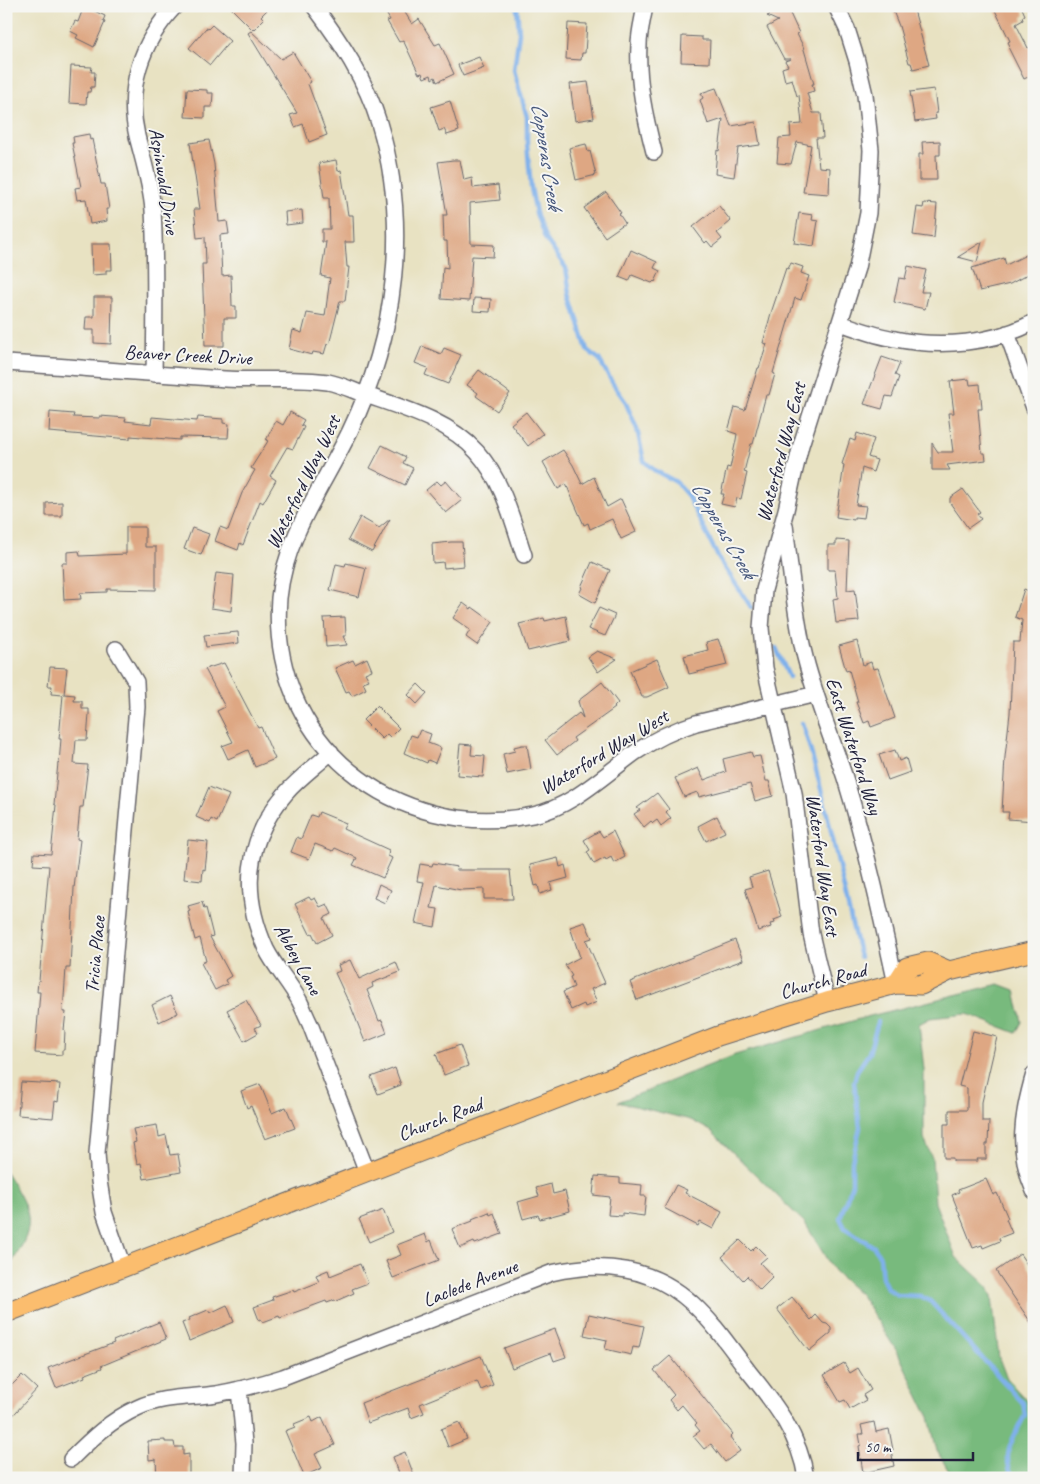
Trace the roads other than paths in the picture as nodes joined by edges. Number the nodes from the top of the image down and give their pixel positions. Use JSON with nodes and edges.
{"nodes":[{"id":1,"x":175,"y":6,"type":"edge"},
{"id":2,"x":314,"y":6,"type":"edge"},
{"id":3,"x":645,"y":6,"type":"edge"},
{"id":4,"x":836,"y":6,"type":"edge"},
{"id":5,"x":654,"y":152,"type":"dead end"},
{"id":6,"x":1034,"y":322,"type":"edge"},
{"id":7,"x":840,"y":323,"type":"junction"},
{"id":8,"x":1007,"y":333,"type":"junction"},
{"id":9,"x":6,"y":363,"type":"edge"},
{"id":10,"x":154,"y":374,"type":"junction"},
{"id":11,"x":366,"y":395,"type":"junction"},
{"id":12,"x":1034,"y":408,"type":"edge"},
{"id":13,"x":784,"y":519,"type":"junction"},
{"id":14,"x":524,"y":555,"type":"dead end"},
{"id":15,"x":116,"y":649,"type":"dead end"},
{"id":16,"x":816,"y":694,"type":"junction"},
{"id":17,"x":774,"y":704,"type":"junction"},
{"id":18,"x":330,"y":752,"type":"junction"},
{"id":19,"x":1034,"y":951,"type":"edge"},
{"id":20,"x":896,"y":984,"type":"junction"},
{"id":21,"x":826,"y":1002,"type":"junction"},
{"id":22,"x":1034,"y":1074,"type":"edge"},
{"id":23,"x":368,"y":1172,"type":"junction"},
{"id":24,"x":1034,"y":1191,"type":"edge"},
{"id":25,"x":123,"y":1267,"type":"junction"},
{"id":26,"x":6,"y":1313,"type":"edge"},
{"id":27,"x":239,"y":1389,"type":"junction"},
{"id":28,"x":71,"y":1459,"type":"dead end"},
{"id":29,"x":243,"y":1478,"type":"edge"},
{"id":30,"x":806,"y":1478,"type":"edge"}],
"edges":[{"from":1,"to":10,"type":"street","name":"Aspinwald Drive"},
{"from":2,"to":11,"type":"street","name":"Waterford Way West"},
{"from":3,"to":5,"type":"street"},
{"from":4,"to":7,"type":"street","name":"Waterford Way East"},
{"from":6,"to":8,"type":"street"},
{"from":7,"to":8,"type":"street"},
{"from":7,"to":13,"type":"street","name":"Waterford Way East"},
{"from":8,"to":12,"type":"street"},
{"from":9,"to":10,"type":"street","name":"Beaver Creek Drive"},
{"from":10,"to":11,"type":"street","name":"Beaver Creek Drive"},
{"from":11,"to":14,"type":"street","name":"Beaver Creek Drive"},
{"from":11,"to":18,"type":"street","name":"Waterford Way West"},
{"from":13,"to":16,"type":"street","name":"East Waterford Way"},
{"from":13,"to":17,"type":"street","name":"Waterford Way East"},
{"from":15,"to":25,"type":"street","name":"Tricia Place"},
{"from":16,"to":17,"type":"street","name":"Waterford Way West"},
{"from":16,"to":20,"type":"street","name":"East Waterford Way"},
{"from":17,"to":18,"type":"street","name":"Waterford Way West"},
{"from":17,"to":21,"type":"street","name":"Waterford Way East"},
{"from":18,"to":23,"type":"street","name":"Abbey Lane"},
{"from":19,"to":20,"type":"main road","name":"Church Road"},
{"from":20,"to":21,"type":"main road","name":"Church Road"},
{"from":21,"to":23,"type":"main road","name":"Church Road"},
{"from":22,"to":24,"type":"street"},
{"from":23,"to":25,"type":"main road","name":"Church Road"},
{"from":25,"to":26,"type":"main road","name":"Church Road"},
{"from":27,"to":28,"type":"street","name":"Laclede Avenue"},
{"from":27,"to":29,"type":"street"},
{"from":27,"to":30,"type":"street","name":"Laclede Avenue"}]}
